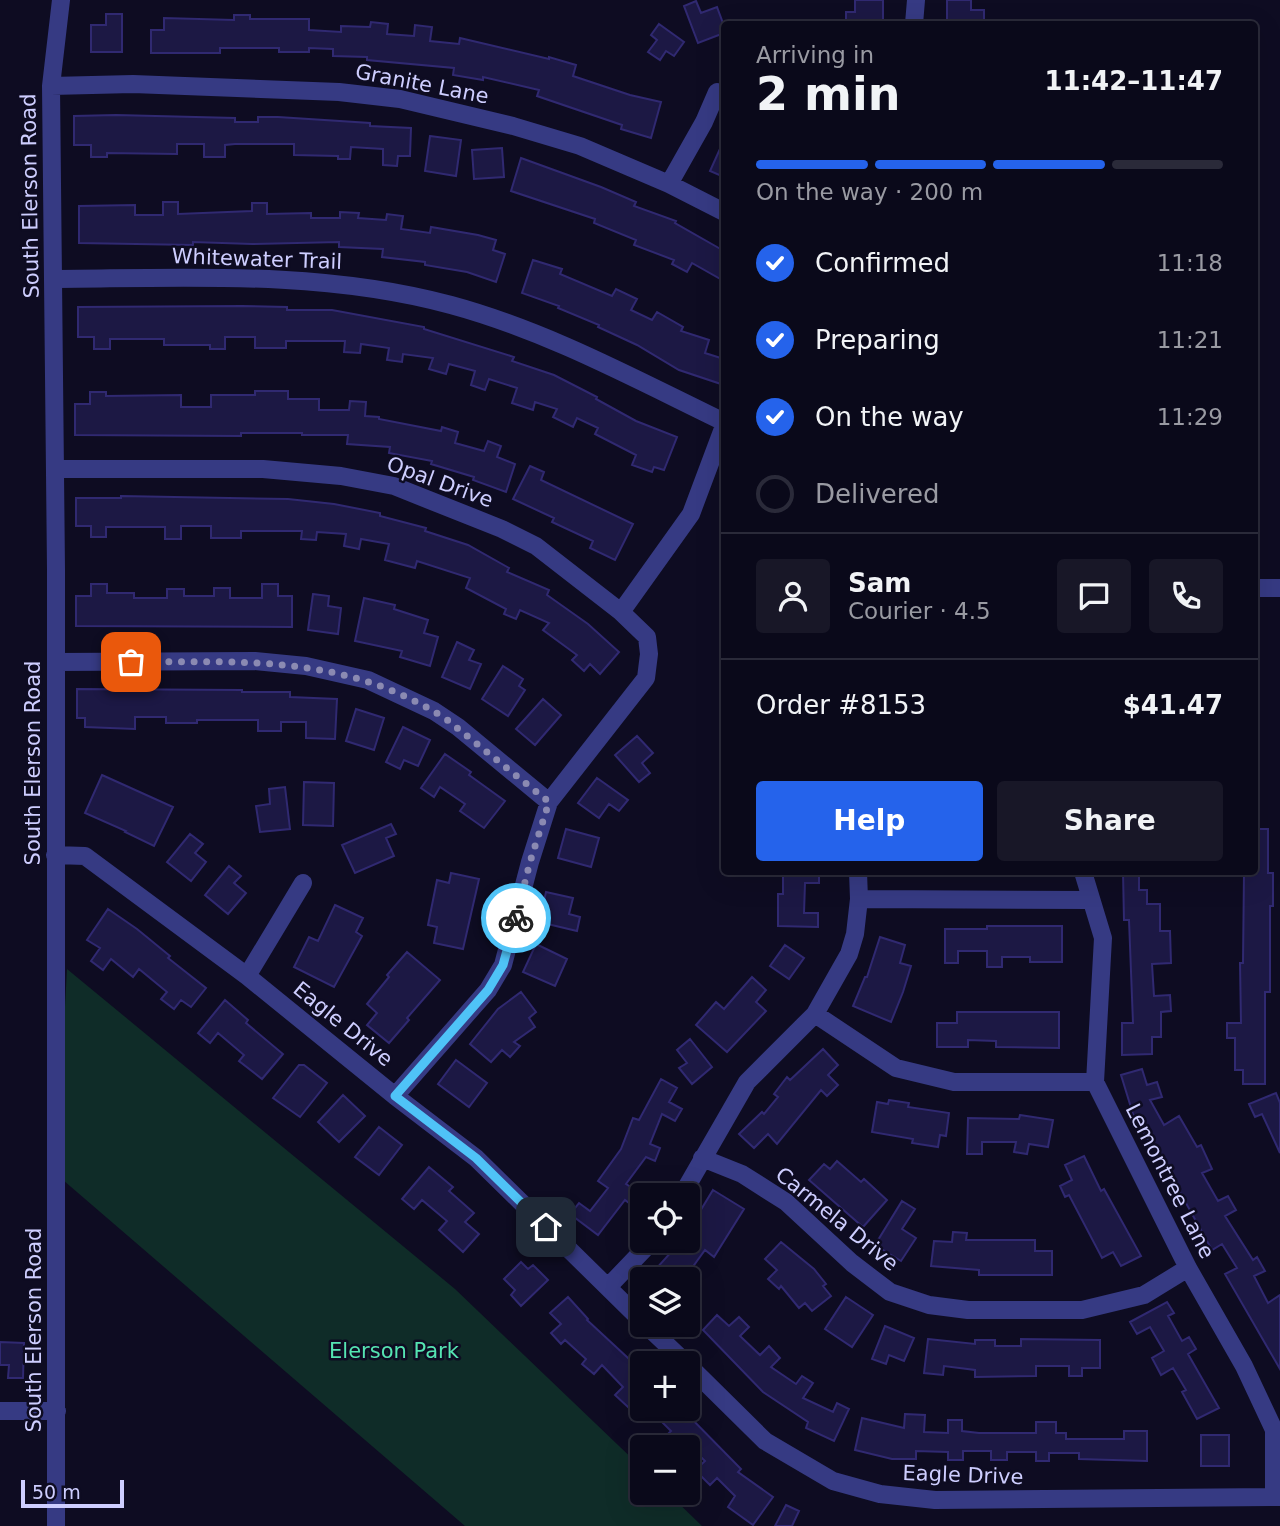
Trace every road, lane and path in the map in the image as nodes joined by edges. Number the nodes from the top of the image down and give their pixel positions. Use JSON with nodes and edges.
{"nodes":[{"id":1,"x":61,"y":0,"type":"edge"},
{"id":2,"x":916,"y":0,"type":"edge"},
{"id":3,"x":914,"y":21,"type":"edge"},
{"id":4,"x":51,"y":86,"type":"junction"},
{"id":5,"x":717,"y":92,"type":"dead end"},
{"id":6,"x":669,"y":184,"type":"junction"},
{"id":7,"x":721,"y":210,"type":"edge"},
{"id":8,"x":54,"y":279,"type":"junction"},
{"id":9,"x":721,"y":423,"type":"edge"},
{"id":10,"x":721,"y":432,"type":"edge"},
{"id":11,"x":56,"y":469,"type":"junction"},
{"id":12,"x":1258,"y":589,"type":"edge"},
{"id":13,"x":1280,"y":589,"type":"edge"},
{"id":14,"x":621,"y":611,"type":"junction"},
{"id":15,"x":56,"y":662,"type":"junction"},
{"id":16,"x":549,"y":802,"type":"junction"},
{"id":17,"x":55,"y":855,"type":"junction"},
{"id":18,"x":858,"y":875,"type":"edge"},
{"id":19,"x":1084,"y":875,"type":"edge"},
{"id":20,"x":303,"y":883,"type":"dead end"},
{"id":21,"x":859,"y":899,"type":"junction"},
{"id":22,"x":1090,"y":900,"type":"junction"},
{"id":23,"x":247,"y":976,"type":"junction"},
{"id":24,"x":815,"y":1014,"type":"junction"},
{"id":25,"x":1095,"y":1082,"type":"junction"},
{"id":26,"x":395,"y":1096,"type":"junction"},
{"id":27,"x":702,"y":1158,"type":"junction"},
{"id":28,"x":688,"y":1183,"type":"edge"},
{"id":29,"x":641,"y":1253,"type":"edge"},
{"id":30,"x":1188,"y":1268,"type":"junction"},
{"id":31,"x":608,"y":1287,"type":"junction"},
{"id":32,"x":630,"y":1309,"type":"edge"},
{"id":33,"x":659,"y":1337,"type":"edge"},
{"id":34,"x":673,"y":1351,"type":"edge"},
{"id":35,"x":700,"y":1377,"type":"edge"},
{"id":36,"x":0,"y":1411,"type":"edge"},
{"id":37,"x":57,"y":1411,"type":"junction"},
{"id":38,"x":1277,"y":1497,"type":"edge"},
{"id":39,"x":56,"y":1526,"type":"edge"}],
"edges":[{"from":1,"to":4,"type":"street","name":"South Elerson Road"},
{"from":2,"to":3,"type":"street"},
{"from":4,"to":6,"type":"street","name":"Granite Lane"},
{"from":4,"to":8,"type":"street","name":"South Elerson Road"},
{"from":5,"to":6,"type":"street"},
{"from":6,"to":7,"type":"street","name":"Granite Lane"},
{"from":8,"to":9,"type":"street","name":"Whitewater Trail"},
{"from":8,"to":11,"type":"street","name":"South Elerson Road"},
{"from":10,"to":14,"type":"street"},
{"from":11,"to":14,"type":"street","name":"Opal Drive"},
{"from":11,"to":15,"type":"street","name":"South Elerson Road"},
{"from":12,"to":13,"type":"street"},
{"from":14,"to":16,"type":"street","name":"Opal Drive"},
{"from":15,"to":16,"type":"street"},
{"from":15,"to":17,"type":"street","name":"South Elerson Road"},
{"from":16,"to":26,"type":"street"},
{"from":17,"to":23,"type":"street","name":"Eagle Drive"},
{"from":17,"to":37,"type":"street","name":"South Elerson Road"},
{"from":18,"to":21,"type":"street"},
{"from":19,"to":22,"type":"street","name":"Lemontree Lane"},
{"from":20,"to":23,"type":"street"},
{"from":21,"to":22,"type":"street"},
{"from":21,"to":24,"type":"street"},
{"from":22,"to":25,"type":"street","name":"Lemontree Lane"},
{"from":23,"to":26,"type":"street","name":"Eagle Drive"},
{"from":24,"to":25,"type":"street"},
{"from":24,"to":27,"type":"street"},
{"from":25,"to":30,"type":"street","name":"Lemontree Lane"},
{"from":26,"to":31,"type":"street","name":"Eagle Drive"},
{"from":27,"to":28,"type":"street"},
{"from":27,"to":30,"type":"street","name":"Carmela Drive"},
{"from":29,"to":31,"type":"street"},
{"from":30,"to":38,"type":"street","name":"Lemontree Lane"},
{"from":31,"to":32,"type":"street","name":"Eagle Drive"},
{"from":33,"to":34,"type":"street","name":"Eagle Drive"},
{"from":35,"to":38,"type":"street","name":"Eagle Drive"},
{"from":36,"to":37,"type":"street"},
{"from":37,"to":39,"type":"street","name":"South Elerson Road"}]}
